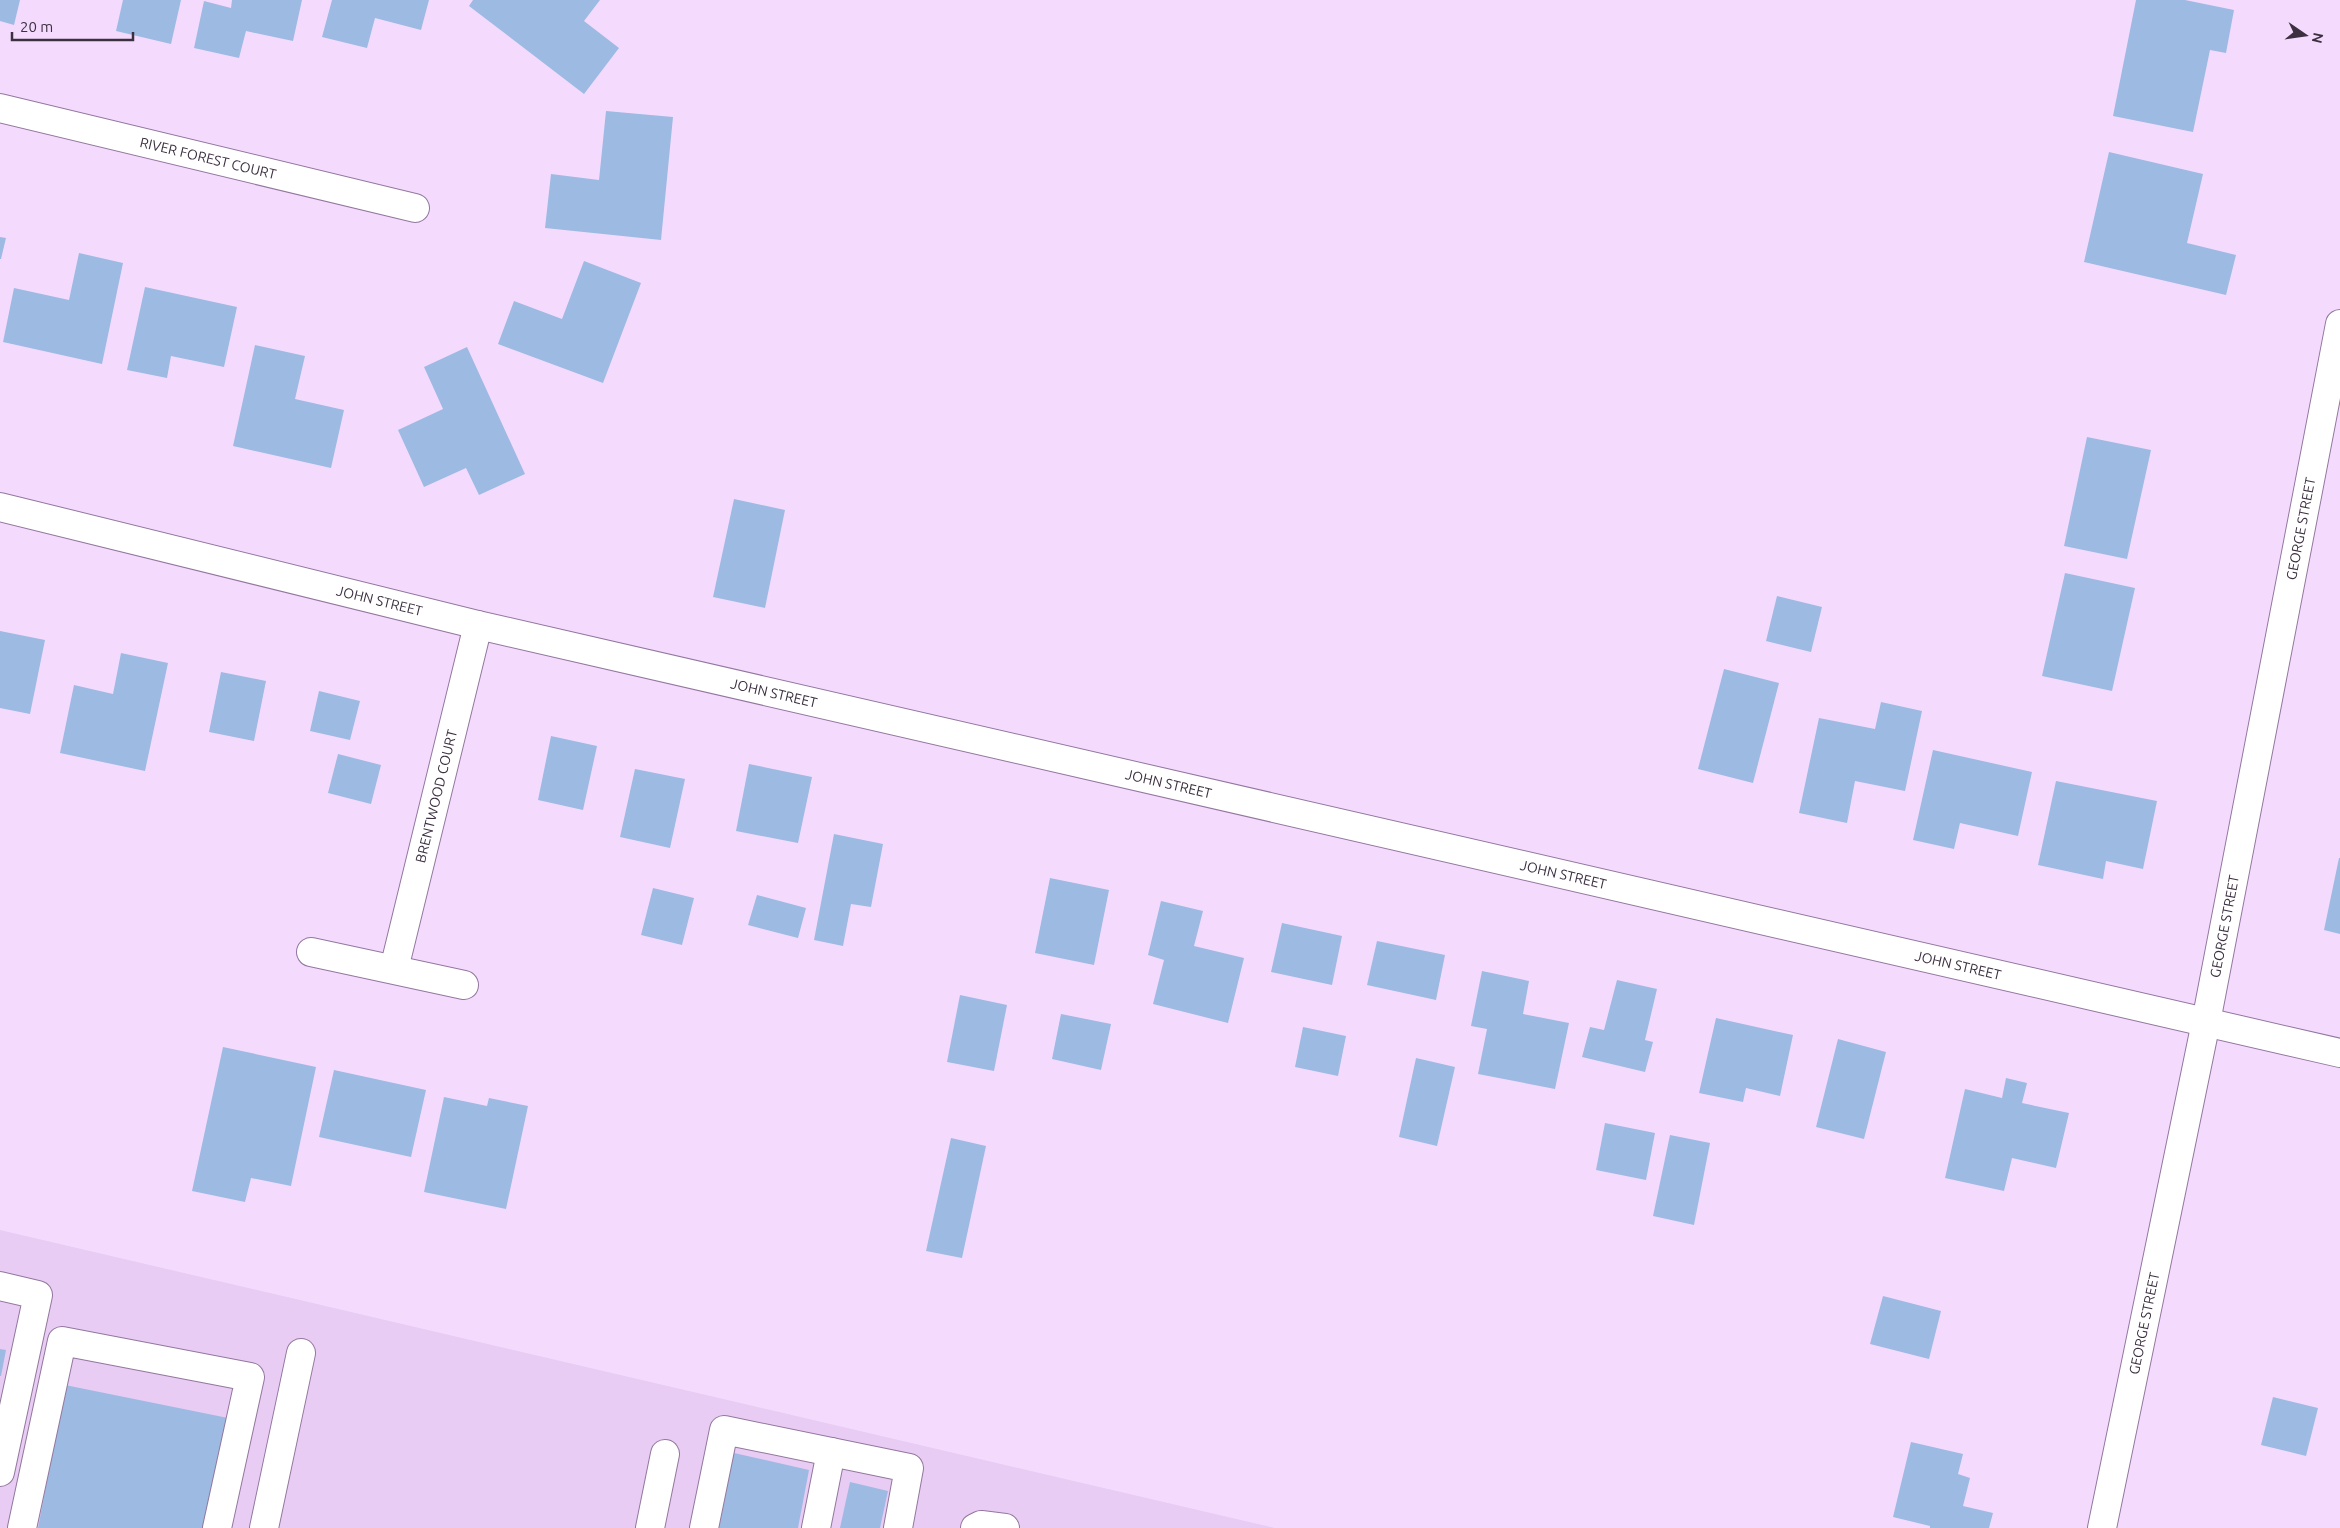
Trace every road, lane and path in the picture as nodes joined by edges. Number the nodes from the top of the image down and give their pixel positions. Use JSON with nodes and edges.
{"nodes":[{"id":1,"x":0,"y":108,"type":"edge"},
{"id":2,"x":415,"y":208,"type":"dead end"},
{"id":3,"x":2340,"y":324,"type":"edge"},
{"id":4,"x":0,"y":507,"type":"edge"},
{"id":5,"x":478,"y":625,"type":"junction"},
{"id":6,"x":311,"y":952,"type":"dead end"},
{"id":7,"x":394,"y":969,"type":"junction"},
{"id":8,"x":464,"y":985,"type":"dead end"},
{"id":9,"x":2206,"y":1022,"type":"junction"},
{"id":10,"x":2340,"y":1053,"type":"edge"},
{"id":11,"x":0,"y":1286,"type":"edge"},
{"id":12,"x":302,"y":1353,"type":"dead end"},
{"id":13,"x":831,"y":1452,"type":"junction"},
{"id":14,"x":665,"y":1454,"type":"dead end"},
{"id":15,"x":0,"y":1472,"type":"edge"},
{"id":16,"x":22,"y":1528,"type":"edge"},
{"id":17,"x":217,"y":1528,"type":"edge"},
{"id":18,"x":264,"y":1528,"type":"edge"},
{"id":19,"x":650,"y":1528,"type":"edge"},
{"id":20,"x":704,"y":1528,"type":"edge"},
{"id":21,"x":816,"y":1528,"type":"edge"},
{"id":22,"x":898,"y":1528,"type":"edge"},
{"id":23,"x":975,"y":1528,"type":"edge"},
{"id":24,"x":1005,"y":1528,"type":"edge"},
{"id":25,"x":2102,"y":1528,"type":"edge"}],
"edges":[{"from":1,"to":2,"type":"street","name":"RIVER FOREST COURT"},
{"from":3,"to":9,"type":"street","name":"GEORGE STREET"},
{"from":4,"to":5,"type":"street","name":"JOHN STREET"},
{"from":5,"to":7,"type":"street","name":"BRENTWOOD COURT"},
{"from":5,"to":9,"type":"street","name":"JOHN STREET"},
{"from":6,"to":7,"type":"street"},
{"from":7,"to":8,"type":"street"},
{"from":9,"to":10,"type":"street","name":"JOHN STREET"},
{"from":9,"to":25,"type":"street","name":"GEORGE STREET"},
{"from":11,"to":15,"type":"street"},
{"from":12,"to":18,"type":"street"},
{"from":13,"to":20,"type":"street"},
{"from":13,"to":21,"type":"street"},
{"from":13,"to":22,"type":"street"},
{"from":14,"to":19,"type":"street"},
{"from":16,"to":17,"type":"street"},
{"from":23,"to":24,"type":"street"}]}
